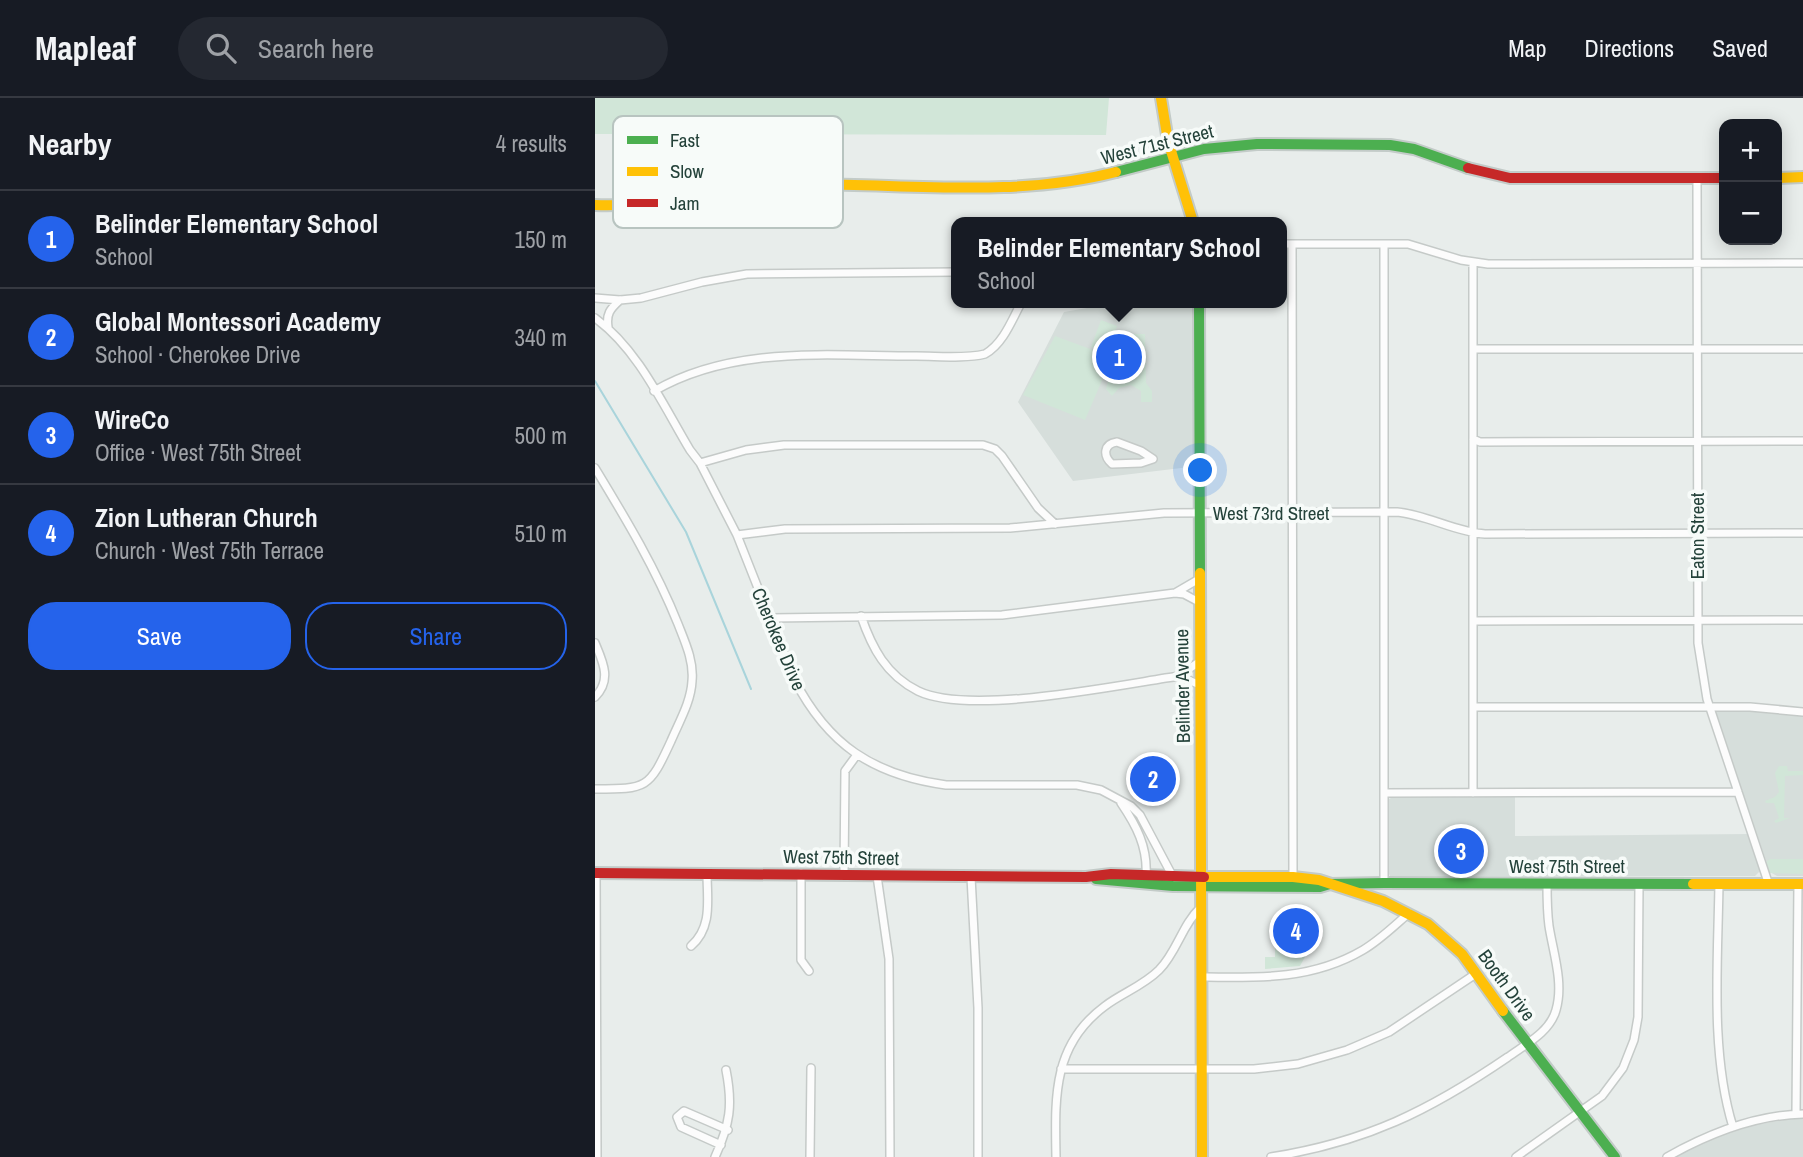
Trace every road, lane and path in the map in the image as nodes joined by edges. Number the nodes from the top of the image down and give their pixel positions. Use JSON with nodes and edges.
{"nodes":[{"id":1,"x":1161,"y":98,"type":"edge"},
{"id":2,"x":1172,"y":156,"type":"junction"},
{"id":3,"x":1803,"y":177,"type":"edge"},
{"id":4,"x":1697,"y":178,"type":"junction"},
{"id":5,"x":1719,"y":178,"type":"edge"},
{"id":6,"x":1782,"y":178,"type":"edge"},
{"id":7,"x":843,"y":185,"type":"edge"},
{"id":8,"x":595,"y":205,"type":"edge"},
{"id":9,"x":613,"y":206,"type":"edge"},
{"id":10,"x":1191,"y":217,"type":"edge"},
{"id":11,"x":1287,"y":244,"type":"edge"},
{"id":12,"x":1291,"y":244,"type":"junction"},
{"id":13,"x":1384,"y":244,"type":"junction"},
{"id":14,"x":1473,"y":262,"type":"junction"},
{"id":15,"x":1697,"y":263,"type":"junction"},
{"id":16,"x":1803,"y":263,"type":"edge"},
{"id":17,"x":951,"y":272,"type":"edge"},
{"id":18,"x":595,"y":298,"type":"edge"},
{"id":19,"x":620,"y":300,"type":"junction"},
{"id":20,"x":1018,"y":308,"type":"edge"},
{"id":21,"x":1199,"y":308,"type":"edge"},
{"id":22,"x":595,"y":318,"type":"edge"},
{"id":23,"x":608,"y":327,"type":"junction"},
{"id":24,"x":1473,"y":349,"type":"junction"},
{"id":25,"x":1803,"y":349,"type":"edge"},
{"id":26,"x":1698,"y":350,"type":"junction"},
{"id":27,"x":654,"y":391,"type":"junction"},
{"id":28,"x":1473,"y":439,"type":"junction"},
{"id":29,"x":1803,"y":441,"type":"edge"},
{"id":30,"x":1697,"y":442,"type":"junction"},
{"id":31,"x":1153,"y":459,"type":"joint"},
{"id":32,"x":700,"y":463,"type":"junction"},
{"id":33,"x":595,"y":468,"type":"edge"},
{"id":34,"x":1200,"y":513,"type":"junction"},
{"id":35,"x":1292,"y":513,"type":"junction"},
{"id":36,"x":1384,"y":513,"type":"junction"},
{"id":37,"x":1055,"y":524,"type":"junction"},
{"id":38,"x":1473,"y":532,"type":"junction"},
{"id":39,"x":1697,"y":533,"type":"junction"},
{"id":40,"x":1803,"y":533,"type":"edge"},
{"id":41,"x":737,"y":535,"type":"junction"},
{"id":42,"x":1199,"y":579,"type":"junction"},
{"id":43,"x":1175,"y":593,"type":"junction"},
{"id":44,"x":1199,"y":602,"type":"junction"},
{"id":45,"x":861,"y":616,"type":"junction"},
{"id":46,"x":771,"y":618,"type":"junction"},
{"id":47,"x":1697,"y":620,"type":"junction"},
{"id":48,"x":1803,"y":620,"type":"edge"},
{"id":49,"x":1473,"y":621,"type":"junction"},
{"id":50,"x":595,"y":643,"type":"edge"},
{"id":51,"x":1199,"y":662,"type":"junction"},
{"id":52,"x":1179,"y":676,"type":"junction"},
{"id":53,"x":1200,"y":685,"type":"junction"},
{"id":54,"x":595,"y":697,"type":"edge"},
{"id":55,"x":1474,"y":707,"type":"junction"},
{"id":56,"x":1710,"y":707,"type":"junction"},
{"id":57,"x":1803,"y":712,"type":"edge"},
{"id":58,"x":856,"y":756,"type":"junction"},
{"id":59,"x":595,"y":789,"type":"edge"},
{"id":60,"x":1738,"y":792,"type":"junction"},
{"id":61,"x":1384,"y":793,"type":"junction"},
{"id":62,"x":1473,"y":793,"type":"junction"},
{"id":63,"x":1121,"y":802,"type":"junction"},
{"id":64,"x":596,"y":873,"type":"edge"},
{"id":65,"x":707,"y":873,"type":"junction"},
{"id":66,"x":801,"y":873,"type":"junction"},
{"id":67,"x":844,"y":873,"type":"junction"},
{"id":68,"x":877,"y":876,"type":"junction"},
{"id":69,"x":1146,"y":876,"type":"junction"},
{"id":70,"x":971,"y":877,"type":"junction"},
{"id":71,"x":1086,"y":877,"type":"junction"},
{"id":72,"x":1173,"y":877,"type":"junction"},
{"id":73,"x":1293,"y":877,"type":"junction"},
{"id":74,"x":1200,"y":881,"type":"junction"},
{"id":75,"x":1768,"y":882,"type":"junction"},
{"id":76,"x":1384,"y":883,"type":"junction"},
{"id":77,"x":1547,"y":883,"type":"junction"},
{"id":78,"x":1719,"y":883,"type":"junction"},
{"id":79,"x":1801,"y":883,"type":"edge"},
{"id":80,"x":1330,"y":884,"type":"junction"},
{"id":81,"x":1639,"y":884,"type":"junction"},
{"id":82,"x":1200,"y":908,"type":"junction"},
{"id":83,"x":595,"y":911,"type":"edge"},
{"id":84,"x":1409,"y":914,"type":"junction"},
{"id":85,"x":595,"y":946,"type":"edge"},
{"id":86,"x":691,"y":946,"type":"dead end"},
{"id":87,"x":809,"y":971,"type":"dead end"},
{"id":88,"x":1477,"y":973,"type":"junction"},
{"id":89,"x":1201,"y":976,"type":"junction"},
{"id":90,"x":1527,"y":1043,"type":"junction"},
{"id":91,"x":811,"y":1068,"type":"dead end"},
{"id":92,"x":1061,"y":1069,"type":"junction"},
{"id":93,"x":1201,"y":1069,"type":"junction"},
{"id":94,"x":726,"y":1070,"type":"dead end"},
{"id":95,"x":1579,"y":1113,"type":"junction"},
{"id":96,"x":1800,"y":1114,"type":"edge"},
{"id":97,"x":1733,"y":1127,"type":"junction"},
{"id":98,"x":727,"y":1129,"type":"junction"},
{"id":99,"x":721,"y":1145,"type":"junction"},
{"id":100,"x":597,"y":1157,"type":"edge"},
{"id":101,"x":715,"y":1157,"type":"edge"},
{"id":102,"x":810,"y":1157,"type":"edge"},
{"id":103,"x":890,"y":1157,"type":"edge"},
{"id":104,"x":978,"y":1157,"type":"edge"},
{"id":105,"x":1056,"y":1157,"type":"edge"},
{"id":106,"x":1202,"y":1157,"type":"edge"},
{"id":107,"x":1271,"y":1157,"type":"edge"},
{"id":108,"x":1516,"y":1157,"type":"edge"},
{"id":109,"x":1615,"y":1157,"type":"edge"},
{"id":110,"x":1667,"y":1157,"type":"edge"}],
"edges":[{"from":1,"to":2,"type":"street"},
{"from":2,"to":4,"type":"street","name":"West 71st Street"},
{"from":2,"to":7,"type":"street","name":"West 71st Street"},
{"from":2,"to":10,"type":"street"},
{"from":3,"to":6,"type":"street"},
{"from":4,"to":5,"type":"street","name":"West 71st Street"},
{"from":4,"to":15,"type":"street","name":"Eaton Street"},
{"from":8,"to":9,"type":"street","name":"West 71st Street"},
{"from":11,"to":12,"type":"street"},
{"from":12,"to":13,"type":"street"},
{"from":12,"to":35,"type":"street"},
{"from":13,"to":14,"type":"street"},
{"from":13,"to":36,"type":"street"},
{"from":14,"to":15,"type":"street"},
{"from":14,"to":24,"type":"street"},
{"from":15,"to":16,"type":"street"},
{"from":15,"to":26,"type":"street","name":"Eaton Street"},
{"from":17,"to":19,"type":"street"},
{"from":18,"to":19,"type":"street"},
{"from":19,"to":23,"type":"street"},
{"from":20,"to":27,"type":"street"},
{"from":21,"to":34,"type":"street","name":"Belinder Avenue"},
{"from":22,"to":23,"type":"street","name":"Cherokee Drive"},
{"from":23,"to":27,"type":"street","name":"Cherokee Drive"},
{"from":24,"to":26,"type":"street"},
{"from":24,"to":28,"type":"street"},
{"from":25,"to":26,"type":"street"},
{"from":26,"to":30,"type":"street","name":"Eaton Street"},
{"from":27,"to":32,"type":"street","name":"Cherokee Drive"},
{"from":28,"to":30,"type":"street"},
{"from":28,"to":38,"type":"street"},
{"from":29,"to":30,"type":"street"},
{"from":30,"to":39,"type":"street","name":"Eaton Street"},
{"from":31,"to":31,"type":"street"},
{"from":32,"to":37,"type":"street"},
{"from":32,"to":41,"type":"street","name":"Cherokee Drive"},
{"from":33,"to":59,"type":"street"},
{"from":34,"to":35,"type":"street","name":"West 73rd Street"},
{"from":34,"to":37,"type":"street","name":"West 73rd Street"},
{"from":34,"to":42,"type":"street","name":"Belinder Avenue"},
{"from":35,"to":36,"type":"street","name":"West 73rd Street"},
{"from":35,"to":73,"type":"street"},
{"from":36,"to":38,"type":"street","name":"West 73rd Street"},
{"from":36,"to":61,"type":"street"},
{"from":37,"to":41,"type":"street","name":"West 73rd Street"},
{"from":38,"to":39,"type":"street","name":"West 73rd Street"},
{"from":38,"to":49,"type":"street"},
{"from":39,"to":40,"type":"street","name":"West 73rd Street"},
{"from":39,"to":47,"type":"street","name":"Eaton Street"},
{"from":41,"to":46,"type":"street","name":"Cherokee Drive"},
{"from":42,"to":43,"type":"street"},
{"from":42,"to":44,"type":"street","name":"Belinder Avenue"},
{"from":43,"to":44,"type":"street"},
{"from":43,"to":45,"type":"street"},
{"from":44,"to":51,"type":"street","name":"Belinder Avenue"},
{"from":45,"to":46,"type":"street"},
{"from":45,"to":52,"type":"street"},
{"from":46,"to":58,"type":"street","name":"Cherokee Drive"},
{"from":47,"to":48,"type":"street"},
{"from":47,"to":49,"type":"street"},
{"from":47,"to":56,"type":"street","name":"Eaton Street"},
{"from":49,"to":55,"type":"street"},
{"from":50,"to":54,"type":"street"},
{"from":51,"to":52,"type":"street"},
{"from":51,"to":53,"type":"street","name":"Belinder Avenue"},
{"from":52,"to":53,"type":"street"},
{"from":53,"to":74,"type":"street","name":"Belinder Avenue"},
{"from":55,"to":56,"type":"street"},
{"from":55,"to":62,"type":"street"},
{"from":56,"to":57,"type":"street"},
{"from":56,"to":60,"type":"street","name":"Eaton Street"},
{"from":58,"to":63,"type":"street","name":"Cherokee Drive"},
{"from":58,"to":67,"type":"street"},
{"from":60,"to":62,"type":"street"},
{"from":60,"to":75,"type":"street","name":"Eaton Street"},
{"from":61,"to":62,"type":"street"},
{"from":61,"to":76,"type":"street"},
{"from":63,"to":69,"type":"street"},
{"from":63,"to":72,"type":"street","name":"Cherokee Drive"},
{"from":64,"to":65,"type":"street","name":"West 75th Street"},
{"from":64,"to":83,"type":"street"},
{"from":65,"to":66,"type":"street","name":"West 75th Street"},
{"from":65,"to":86,"type":"street"},
{"from":66,"to":67,"type":"street","name":"West 75th Street"},
{"from":66,"to":87,"type":"street"},
{"from":67,"to":68,"type":"street","name":"West 75th Street"},
{"from":68,"to":70,"type":"street","name":"West 75th Street"},
{"from":68,"to":103,"type":"street"},
{"from":69,"to":71,"type":"street","name":"West 75th Street"},
{"from":69,"to":72,"type":"street","name":"West 75th Street"},
{"from":70,"to":71,"type":"street","name":"West 75th Street"},
{"from":70,"to":104,"type":"street"},
{"from":71,"to":74,"type":"street","name":"West 75th Street"},
{"from":72,"to":74,"type":"street","name":"West 75th Street"},
{"from":73,"to":74,"type":"street","name":"West 75th Street"},
{"from":73,"to":80,"type":"street","name":"West 75th Street"},
{"from":74,"to":80,"type":"street","name":"West 75th Street"},
{"from":74,"to":82,"type":"street","name":"Belinder Avenue"},
{"from":75,"to":78,"type":"street","name":"West 75th Street"},
{"from":75,"to":79,"type":"street","name":"West 75th Street"},
{"from":76,"to":77,"type":"street","name":"West 75th Street"},
{"from":76,"to":80,"type":"street","name":"West 75th Street"},
{"from":77,"to":81,"type":"street","name":"West 75th Street"},
{"from":77,"to":90,"type":"street"},
{"from":78,"to":81,"type":"street","name":"West 75th Street"},
{"from":78,"to":97,"type":"street"},
{"from":79,"to":96,"type":"street"},
{"from":80,"to":84,"type":"street","name":"Booth Drive"},
{"from":81,"to":95,"type":"street"},
{"from":82,"to":89,"type":"street","name":"Belinder Avenue"},
{"from":82,"to":92,"type":"street"},
{"from":83,"to":85,"type":"street"},
{"from":84,"to":88,"type":"street","name":"Booth Drive"},
{"from":84,"to":89,"type":"street"},
{"from":85,"to":100,"type":"street"},
{"from":88,"to":90,"type":"street","name":"Booth Drive"},
{"from":88,"to":93,"type":"street"},
{"from":89,"to":93,"type":"street","name":"Belinder Avenue"},
{"from":90,"to":95,"type":"street","name":"Booth Drive"},
{"from":90,"to":107,"type":"street"},
{"from":91,"to":102,"type":"street"},
{"from":92,"to":93,"type":"street"},
{"from":92,"to":105,"type":"street"},
{"from":93,"to":106,"type":"street","name":"Belinder Avenue"},
{"from":94,"to":98,"type":"street"},
{"from":95,"to":108,"type":"street"},
{"from":95,"to":109,"type":"street","name":"Booth Drive"},
{"from":96,"to":97,"type":"street"},
{"from":97,"to":110,"type":"street"},
{"from":98,"to":99,"type":"street"},
{"from":98,"to":99,"type":"street"},
{"from":99,"to":101,"type":"street"}]}
